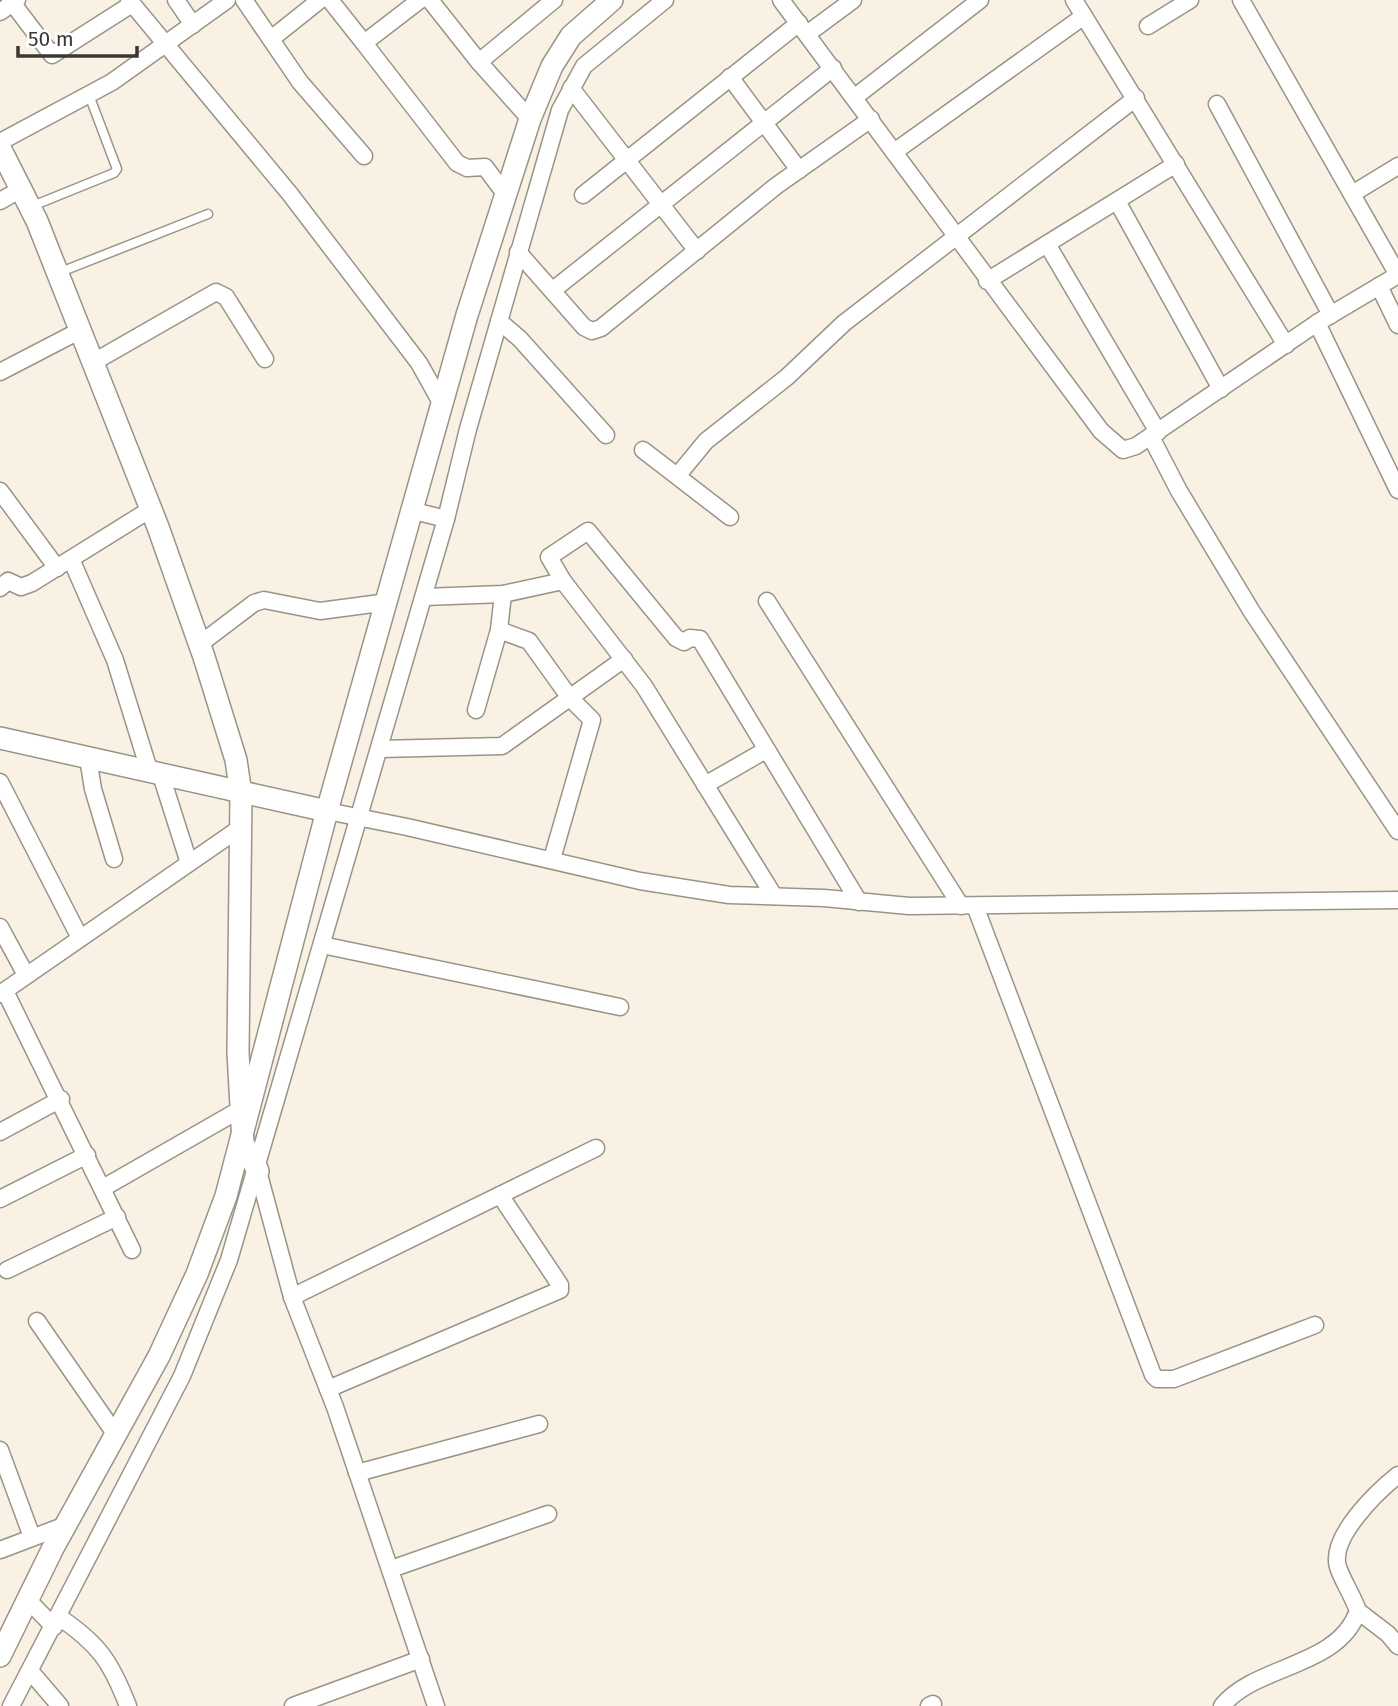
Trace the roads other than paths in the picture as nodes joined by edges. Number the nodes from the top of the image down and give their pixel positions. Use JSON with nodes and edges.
{"nodes":[{"id":1,"x":176,"y":0,"type":"edge"},
{"id":2,"x":227,"y":0,"type":"edge"},
{"id":3,"x":244,"y":0,"type":"edge"},
{"id":4,"x":320,"y":0,"type":"edge"},
{"id":5,"x":330,"y":0,"type":"edge"},
{"id":6,"x":420,"y":0,"type":"edge"},
{"id":7,"x":430,"y":0,"type":"edge"},
{"id":8,"x":554,"y":0,"type":"edge"},
{"id":9,"x":612,"y":0,"type":"edge"},
{"id":10,"x":665,"y":0,"type":"edge"},
{"id":11,"x":781,"y":0,"type":"edge"},
{"id":12,"x":853,"y":0,"type":"edge"},
{"id":13,"x":981,"y":0,"type":"edge"},
{"id":14,"x":1074,"y":0,"type":"edge"},
{"id":15,"x":1190,"y":0,"type":"edge"},
{"id":16,"x":1241,"y":0,"type":"edge"},
{"id":17,"x":131,"y":2,"type":"edge"},
{"id":18,"x":10,"y":4,"type":"edge"},
{"id":19,"x":1084,"y":16,"type":"junction"},
{"id":20,"x":193,"y":24,"type":"junction"},
{"id":21,"x":1148,"y":26,"type":"dead end"},
{"id":22,"x":803,"y":28,"type":"junction"},
{"id":23,"x":271,"y":38,"type":"junction"},
{"id":24,"x":364,"y":43,"type":"junction"},
{"id":25,"x":165,"y":44,"type":"junction"},
{"id":26,"x":479,"y":62,"type":"junction"},
{"id":27,"x":833,"y":68,"type":"junction"},
{"id":28,"x":730,"y":77,"type":"junction"},
{"id":29,"x":571,"y":88,"type":"junction"},
{"id":30,"x":89,"y":96,"type":"junction"},
{"id":31,"x":855,"y":97,"type":"junction"},
{"id":32,"x":1136,"y":98,"type":"junction"},
{"id":33,"x":1217,"y":104,"type":"dead end"},
{"id":34,"x":530,"y":119,"type":"junction"},
{"id":35,"x":871,"y":119,"type":"junction"},
{"id":36,"x":766,"y":123,"type":"junction"},
{"id":37,"x":0,"y":142,"type":"edge"},
{"id":38,"x":0,"y":148,"type":"edge"},
{"id":39,"x":894,"y":152,"type":"junction"},
{"id":40,"x":364,"y":156,"type":"dead end"},
{"id":41,"x":625,"y":161,"type":"junction"},
{"id":42,"x":1176,"y":164,"type":"junction"},
{"id":43,"x":1398,"y":166,"type":"edge"},
{"id":44,"x":799,"y":170,"type":"junction"},
{"id":45,"x":1352,"y":194,"type":"junction"},
{"id":46,"x":506,"y":195,"type":"junction"},
{"id":47,"x":583,"y":195,"type":"dead end"},
{"id":48,"x":27,"y":198,"type":"junction"},
{"id":49,"x":0,"y":201,"type":"edge"},
{"id":50,"x":1117,"y":201,"type":"junction"},
{"id":51,"x":661,"y":206,"type":"junction"},
{"id":52,"x":208,"y":214,"type":"dead end"},
{"id":53,"x":955,"y":236,"type":"junction"},
{"id":54,"x":1047,"y":244,"type":"junction"},
{"id":55,"x":697,"y":251,"type":"junction"},
{"id":56,"x":518,"y":252,"type":"junction"},
{"id":57,"x":57,"y":274,"type":"junction"},
{"id":58,"x":987,"y":281,"type":"junction"},
{"id":59,"x":1379,"y":286,"type":"junction"},
{"id":60,"x":553,"y":290,"type":"junction"},
{"id":61,"x":1324,"y":319,"type":"junction"},
{"id":62,"x":499,"y":321,"type":"junction"},
{"id":63,"x":1398,"y":325,"type":"edge"},
{"id":64,"x":79,"y":331,"type":"junction"},
{"id":65,"x":1286,"y":345,"type":"junction"},
{"id":66,"x":265,"y":359,"type":"dead end"},
{"id":67,"x":92,"y":363,"type":"junction"},
{"id":68,"x":0,"y":372,"type":"edge"},
{"id":69,"x":1221,"y":388,"type":"junction"},
{"id":70,"x":443,"y":406,"type":"junction"},
{"id":71,"x":1155,"y":434,"type":"junction"},
{"id":72,"x":606,"y":435,"type":"dead end"},
{"id":73,"x":643,"y":450,"type":"dead end"},
{"id":74,"x":678,"y":475,"type":"junction"},
{"id":75,"x":1398,"y":490,"type":"edge"},
{"id":76,"x":0,"y":491,"type":"edge"},
{"id":77,"x":151,"y":509,"type":"junction"},
{"id":78,"x":431,"y":516,"type":"junction"},
{"id":79,"x":730,"y":517,"type":"dead end"},
{"id":80,"x":64,"y":563,"type":"junction"},
{"id":81,"x":564,"y":582,"type":"junction"},
{"id":82,"x":0,"y":588,"type":"edge"},
{"id":83,"x":503,"y":594,"type":"junction"},
{"id":84,"x":424,"y":597,"type":"junction"},
{"id":85,"x":767,"y":601,"type":"dead end"},
{"id":86,"x":388,"y":602,"type":"junction"},
{"id":87,"x":499,"y":630,"type":"junction"},
{"id":88,"x":200,"y":644,"type":"junction"},
{"id":89,"x":624,"y":660,"type":"junction"},
{"id":90,"x":570,"y":698,"type":"junction"},
{"id":91,"x":476,"y":710,"type":"dead end"},
{"id":92,"x":0,"y":737,"type":"edge"},
{"id":93,"x":380,"y":749,"type":"junction"},
{"id":94,"x":766,"y":750,"type":"junction"},
{"id":95,"x":88,"y":758,"type":"junction"},
{"id":96,"x":156,"y":774,"type":"junction"},
{"id":97,"x":0,"y":782,"type":"edge"},
{"id":98,"x":705,"y":785,"type":"junction"},
{"id":99,"x":241,"y":794,"type":"junction"},
{"id":100,"x":343,"y":815,"type":"junction"},
{"id":101,"x":240,"y":828,"type":"junction"},
{"id":102,"x":1398,"y":831,"type":"edge"},
{"id":103,"x":114,"y":859,"type":"dead end"},
{"id":104,"x":552,"y":859,"type":"junction"},
{"id":105,"x":189,"y":863,"type":"junction"},
{"id":106,"x":774,"y":896,"type":"junction"},
{"id":107,"x":1398,"y":900,"type":"edge"},
{"id":108,"x":859,"y":902,"type":"junction"},
{"id":109,"x":968,"y":906,"type":"junction"},
{"id":110,"x":0,"y":927,"type":"edge"},
{"id":111,"x":80,"y":938,"type":"junction"},
{"id":112,"x":322,"y":945,"type":"junction"},
{"id":113,"x":26,"y":975,"type":"junction"},
{"id":114,"x":3,"y":992,"type":"edge"},
{"id":115,"x":620,"y":1007,"type":"dead end"},
{"id":116,"x":61,"y":1099,"type":"junction"},
{"id":117,"x":241,"y":1109,"type":"junction"},
{"id":118,"x":0,"y":1132,"type":"edge"},
{"id":119,"x":596,"y":1148,"type":"dead end"},
{"id":120,"x":87,"y":1155,"type":"junction"},
{"id":121,"x":250,"y":1156,"type":"junction"},
{"id":122,"x":103,"y":1188,"type":"junction"},
{"id":123,"x":500,"y":1195,"type":"junction"},
{"id":124,"x":0,"y":1199,"type":"edge"},
{"id":125,"x":117,"y":1217,"type":"junction"},
{"id":126,"x":132,"y":1250,"type":"dead end"},
{"id":127,"x":7,"y":1270,"type":"dead end"},
{"id":128,"x":292,"y":1297,"type":"junction"},
{"id":129,"x":37,"y":1321,"type":"dead end"},
{"id":130,"x":1315,"y":1325,"type":"dead end"},
{"id":131,"x":328,"y":1389,"type":"junction"},
{"id":132,"x":539,"y":1424,"type":"dead end"},
{"id":133,"x":117,"y":1435,"type":"junction"},
{"id":134,"x":0,"y":1450,"type":"edge"},
{"id":135,"x":357,"y":1473,"type":"junction"},
{"id":136,"x":1398,"y":1475,"type":"edge"},
{"id":137,"x":548,"y":1514,"type":"dead end"},
{"id":138,"x":66,"y":1525,"type":"junction"},
{"id":139,"x":32,"y":1537,"type":"junction"},
{"id":140,"x":0,"y":1550,"type":"edge"},
{"id":141,"x":391,"y":1569,"type":"junction"},
{"id":142,"x":1358,"y":1611,"type":"junction"},
{"id":143,"x":44,"y":1613,"type":"junction"},
{"id":144,"x":1398,"y":1646,"type":"edge"},
{"id":145,"x":0,"y":1657,"type":"edge"},
{"id":146,"x":421,"y":1659,"type":"junction"},
{"id":147,"x":32,"y":1672,"type":"junction"},
{"id":148,"x":11,"y":1706,"type":"edge"},
{"id":149,"x":60,"y":1706,"type":"edge"},
{"id":150,"x":128,"y":1706,"type":"edge"},
{"id":151,"x":293,"y":1706,"type":"edge"},
{"id":152,"x":436,"y":1706,"type":"edge"},
{"id":153,"x":1222,"y":1706,"type":"edge"}],
"edges":[{"from":1,"to":20,"type":"street"},
{"from":2,"to":20,"type":"street"},
{"from":3,"to":23,"type":"street"},
{"from":4,"to":23,"type":"street"},
{"from":5,"to":24,"type":"street"},
{"from":6,"to":24,"type":"street"},
{"from":7,"to":26,"type":"street"},
{"from":8,"to":26,"type":"street"},
{"from":9,"to":34,"type":"street"},
{"from":10,"to":29,"type":"street"},
{"from":11,"to":22,"type":"street"},
{"from":12,"to":22,"type":"street"},
{"from":13,"to":31,"type":"street"},
{"from":14,"to":19,"type":"street"},
{"from":15,"to":21,"type":"street"},
{"from":16,"to":45,"type":"street"},
{"from":17,"to":18,"type":"street"},
{"from":17,"to":25,"type":"street"},
{"from":19,"to":32,"type":"street"},
{"from":19,"to":39,"type":"street"},
{"from":20,"to":25,"type":"street"},
{"from":22,"to":27,"type":"street"},
{"from":22,"to":28,"type":"street"},
{"from":23,"to":40,"type":"street"},
{"from":24,"to":46,"type":"street"},
{"from":25,"to":30,"type":"street"},
{"from":25,"to":70,"type":"street"},
{"from":26,"to":34,"type":"street"},
{"from":27,"to":31,"type":"street"},
{"from":27,"to":36,"type":"street"},
{"from":28,"to":36,"type":"street"},
{"from":28,"to":41,"type":"street"},
{"from":29,"to":41,"type":"street"},
{"from":29,"to":56,"type":"street"},
{"from":30,"to":37,"type":"street"},
{"from":30,"to":48,"type":"lane"},
{"from":31,"to":35,"type":"street"},
{"from":32,"to":42,"type":"street"},
{"from":32,"to":53,"type":"street"},
{"from":33,"to":61,"type":"street"},
{"from":34,"to":46,"type":"street"},
{"from":35,"to":39,"type":"street"},
{"from":35,"to":44,"type":"street"},
{"from":36,"to":44,"type":"street"},
{"from":36,"to":51,"type":"street"},
{"from":38,"to":48,"type":"street"},
{"from":39,"to":53,"type":"street"},
{"from":41,"to":47,"type":"street"},
{"from":41,"to":51,"type":"street"},
{"from":42,"to":50,"type":"street"},
{"from":42,"to":65,"type":"street"},
{"from":43,"to":45,"type":"street"},
{"from":44,"to":55,"type":"street"},
{"from":45,"to":59,"type":"street"},
{"from":46,"to":70,"type":"street"},
{"from":48,"to":49,"type":"street"},
{"from":48,"to":57,"type":"street"},
{"from":50,"to":54,"type":"street"},
{"from":50,"to":69,"type":"street"},
{"from":51,"to":55,"type":"street"},
{"from":51,"to":60,"type":"street"},
{"from":52,"to":57,"type":"lane"},
{"from":53,"to":58,"type":"street"},
{"from":53,"to":74,"type":"street"},
{"from":54,"to":58,"type":"street"},
{"from":54,"to":71,"type":"street"},
{"from":55,"to":60,"type":"street"},
{"from":56,"to":60,"type":"street"},
{"from":56,"to":62,"type":"street"},
{"from":57,"to":64,"type":"street"},
{"from":58,"to":71,"type":"street"},
{"from":59,"to":61,"type":"street"},
{"from":59,"to":63,"type":"street"},
{"from":61,"to":65,"type":"street"},
{"from":61,"to":75,"type":"street"},
{"from":62,"to":72,"type":"street"},
{"from":62,"to":78,"type":"street"},
{"from":64,"to":67,"type":"street"},
{"from":64,"to":68,"type":"street"},
{"from":65,"to":69,"type":"street"},
{"from":66,"to":67,"type":"street"},
{"from":67,"to":77,"type":"street"},
{"from":69,"to":71,"type":"street"},
{"from":70,"to":78,"type":"street"},
{"from":71,"to":102,"type":"street"},
{"from":73,"to":74,"type":"street"},
{"from":74,"to":79,"type":"street"},
{"from":76,"to":80,"type":"street"},
{"from":77,"to":80,"type":"street"},
{"from":77,"to":88,"type":"street"},
{"from":78,"to":84,"type":"street"},
{"from":78,"to":86,"type":"street"},
{"from":80,"to":82,"type":"street"},
{"from":80,"to":96,"type":"street"},
{"from":81,"to":83,"type":"street"},
{"from":81,"to":89,"type":"street"},
{"from":81,"to":94,"type":"street"},
{"from":83,"to":84,"type":"street"},
{"from":83,"to":87,"type":"street"},
{"from":84,"to":93,"type":"street"},
{"from":85,"to":109,"type":"street"},
{"from":86,"to":88,"type":"street"},
{"from":86,"to":100,"type":"street"},
{"from":87,"to":90,"type":"street"},
{"from":87,"to":91,"type":"street"},
{"from":88,"to":99,"type":"street"},
{"from":89,"to":90,"type":"street"},
{"from":89,"to":98,"type":"street"},
{"from":90,"to":93,"type":"street"},
{"from":90,"to":104,"type":"street"},
{"from":92,"to":95,"type":"street"},
{"from":93,"to":100,"type":"street"},
{"from":94,"to":98,"type":"street"},
{"from":94,"to":108,"type":"street"},
{"from":95,"to":96,"type":"street"},
{"from":95,"to":103,"type":"street"},
{"from":96,"to":99,"type":"street"},
{"from":96,"to":105,"type":"street"},
{"from":97,"to":111,"type":"street"},
{"from":98,"to":106,"type":"street"},
{"from":99,"to":100,"type":"street"},
{"from":99,"to":101,"type":"street"},
{"from":100,"to":104,"type":"street"},
{"from":100,"to":112,"type":"street"},
{"from":100,"to":121,"type":"street"},
{"from":101,"to":105,"type":"street"},
{"from":101,"to":117,"type":"street"},
{"from":104,"to":106,"type":"street"},
{"from":105,"to":111,"type":"street"},
{"from":106,"to":108,"type":"street"},
{"from":107,"to":109,"type":"street"},
{"from":108,"to":109,"type":"street"},
{"from":109,"to":130,"type":"street"},
{"from":110,"to":113,"type":"street"},
{"from":111,"to":113,"type":"street"},
{"from":112,"to":115,"type":"street"},
{"from":112,"to":121,"type":"street"},
{"from":113,"to":114,"type":"street"},
{"from":114,"to":116,"type":"street"},
{"from":116,"to":118,"type":"street"},
{"from":116,"to":120,"type":"street"},
{"from":117,"to":121,"type":"street"},
{"from":117,"to":122,"type":"street"},
{"from":119,"to":123,"type":"street"},
{"from":120,"to":122,"type":"street"},
{"from":120,"to":124,"type":"street"},
{"from":121,"to":128,"type":"street"},
{"from":121,"to":133,"type":"street"},
{"from":121,"to":143,"type":"street"},
{"from":122,"to":125,"type":"street"},
{"from":123,"to":128,"type":"street"},
{"from":123,"to":131,"type":"street"},
{"from":125,"to":126,"type":"street"},
{"from":125,"to":127,"type":"street"},
{"from":128,"to":131,"type":"street"},
{"from":129,"to":133,"type":"street"},
{"from":131,"to":135,"type":"street"},
{"from":132,"to":135,"type":"street"},
{"from":133,"to":138,"type":"street"},
{"from":134,"to":139,"type":"street"},
{"from":135,"to":141,"type":"street"},
{"from":136,"to":142,"type":"street"},
{"from":137,"to":141,"type":"street"},
{"from":138,"to":139,"type":"street"},
{"from":138,"to":143,"type":"street"},
{"from":139,"to":140,"type":"street"},
{"from":141,"to":146,"type":"street"},
{"from":142,"to":144,"type":"street"},
{"from":142,"to":153,"type":"street"},
{"from":143,"to":145,"type":"street"},
{"from":143,"to":147,"type":"street"},
{"from":143,"to":150,"type":"street"},
{"from":146,"to":151,"type":"street"},
{"from":146,"to":152,"type":"street"},
{"from":147,"to":148,"type":"street"},
{"from":147,"to":149,"type":"street"}]}
